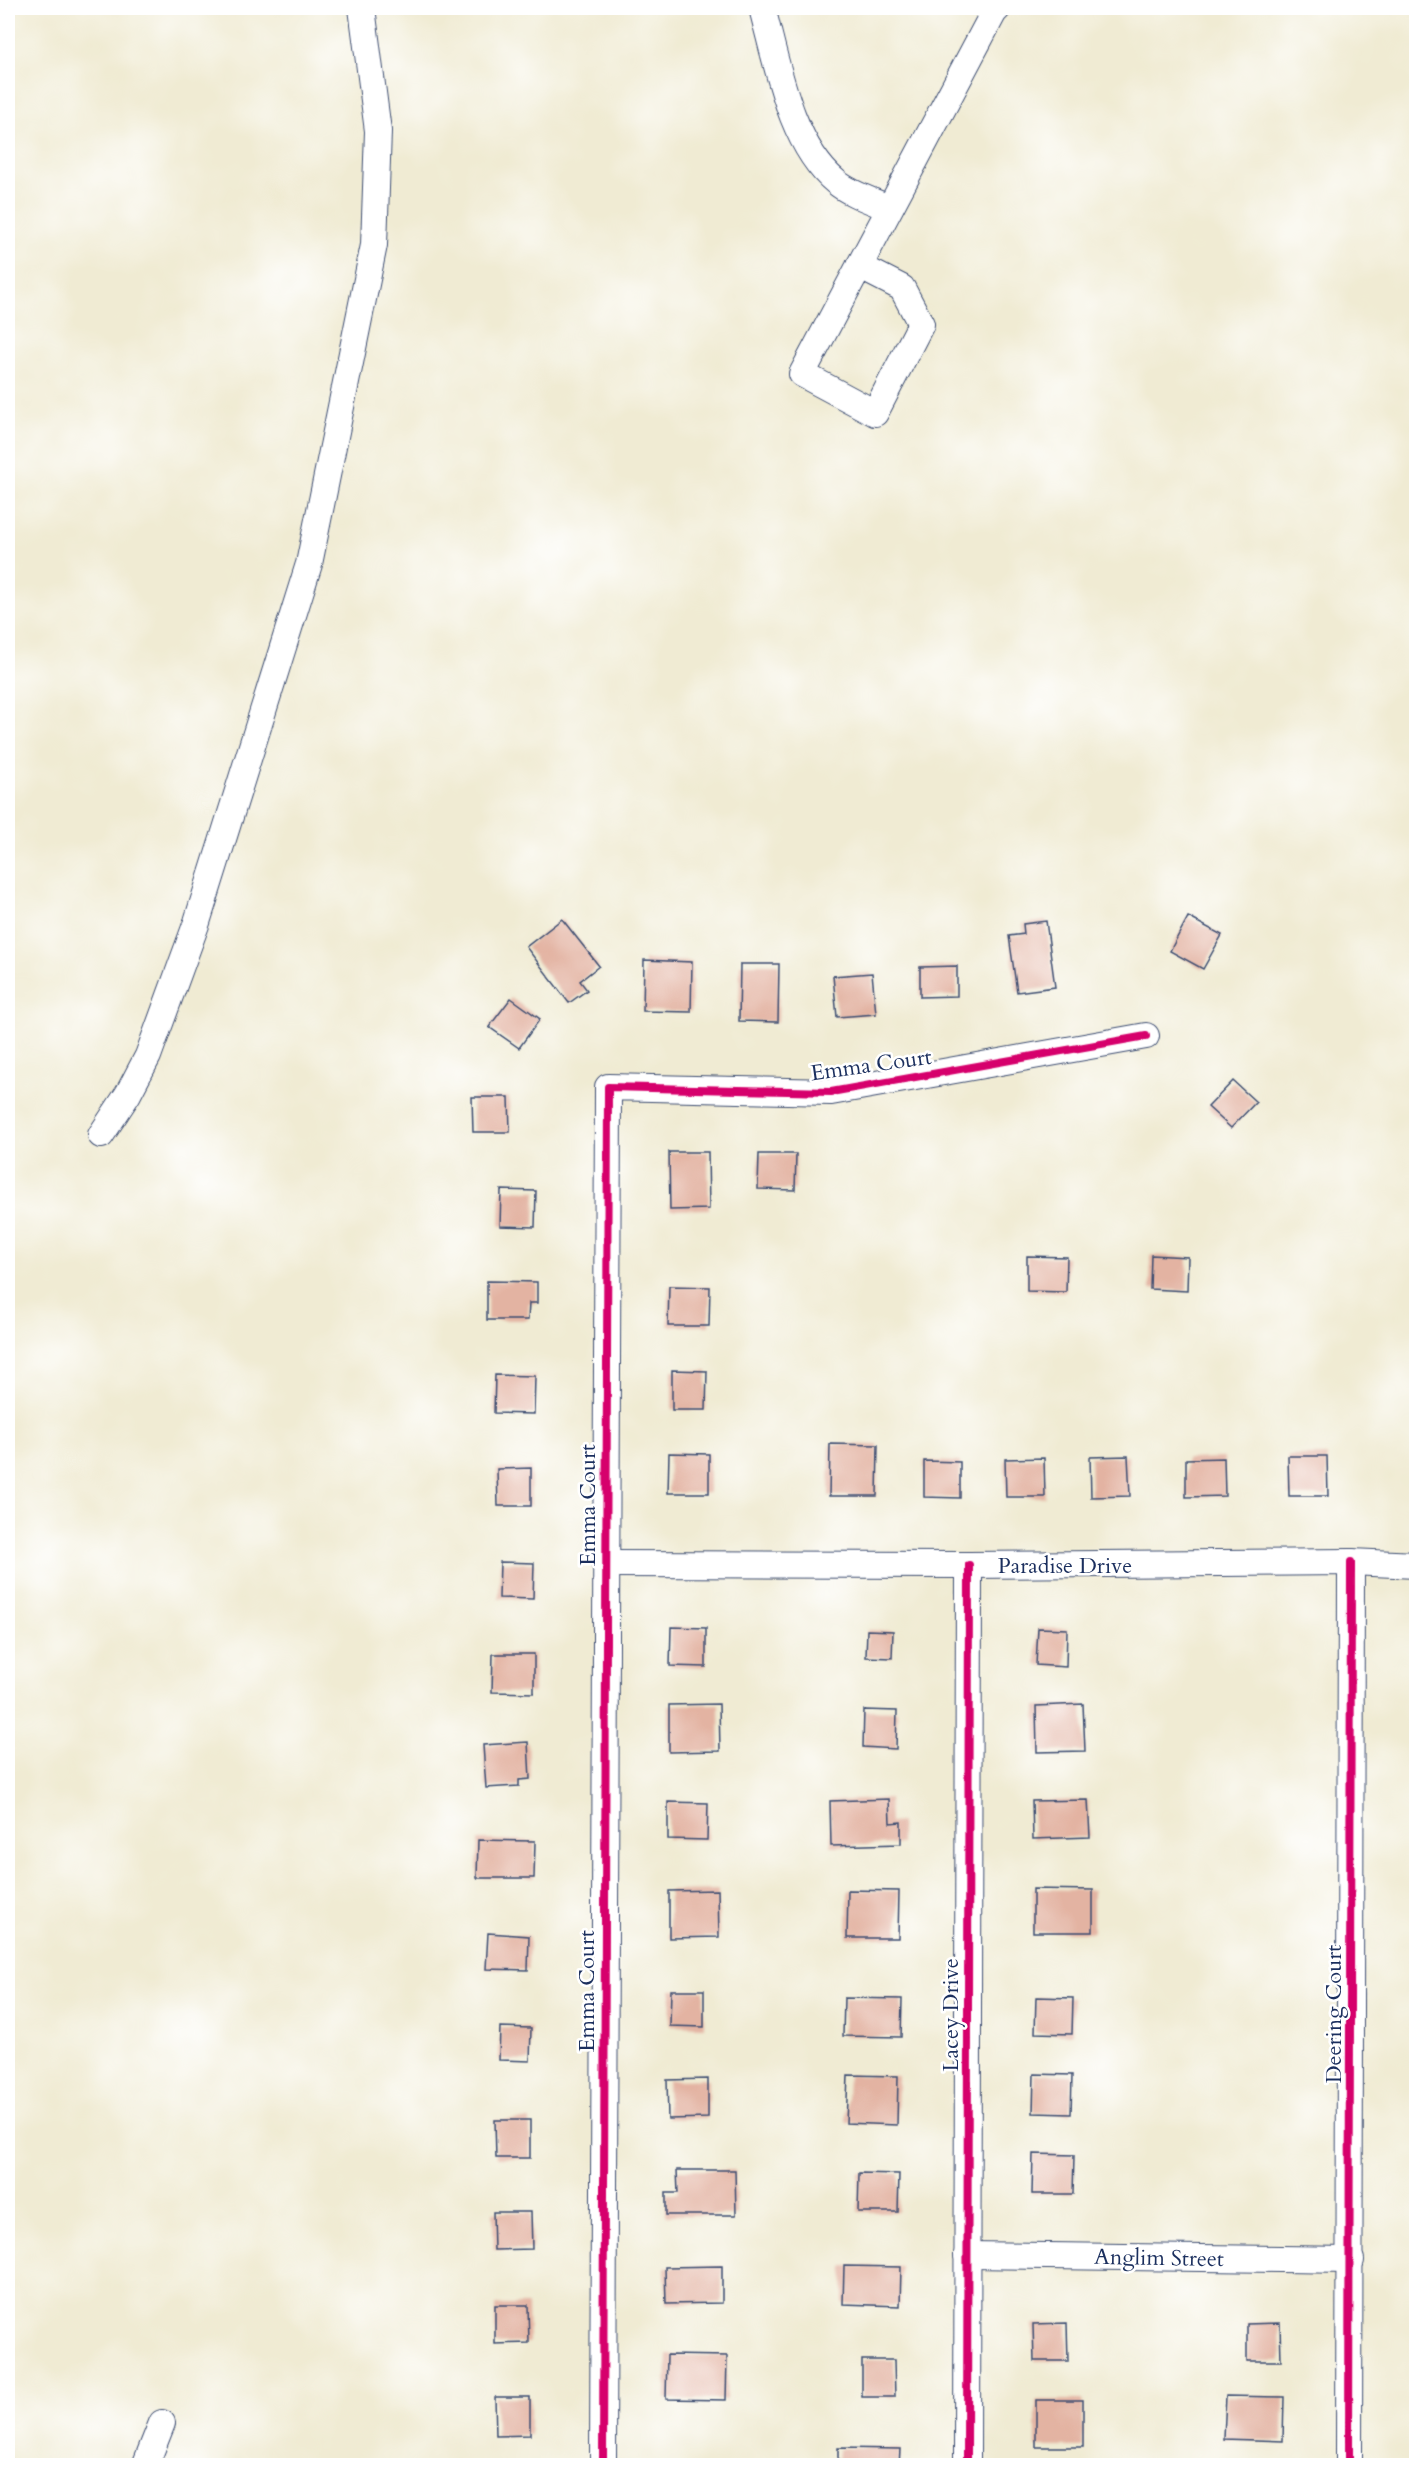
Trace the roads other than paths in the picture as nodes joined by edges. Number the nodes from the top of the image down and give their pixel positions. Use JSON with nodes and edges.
{"nodes":[{"id":1,"x":362,"y":8,"type":"edge"},
{"id":2,"x":762,"y":8,"type":"edge"},
{"id":3,"x":998,"y":8,"type":"edge"},
{"id":4,"x":890,"y":208,"type":"junction"},
{"id":5,"x":859,"y":266,"type":"junction"},
{"id":6,"x":1146,"y":1036,"type":"dead end"},
{"id":7,"x":101,"y":1135,"type":"dead end"},
{"id":8,"x":1352,"y":1563,"type":"junction"},
{"id":9,"x":605,"y":1564,"type":"junction"},
{"id":10,"x":969,"y":1565,"type":"junction"},
{"id":11,"x":1416,"y":1565,"type":"edge"},
{"id":12,"x":967,"y":2255,"type":"junction"},
{"id":13,"x":1351,"y":2260,"type":"junction"},
{"id":14,"x":162,"y":2422,"type":"dead end"},
{"id":15,"x":145,"y":2466,"type":"edge"},
{"id":16,"x":603,"y":2466,"type":"edge"},
{"id":17,"x":967,"y":2466,"type":"edge"},
{"id":18,"x":1349,"y":2466,"type":"edge"}],
"edges":[{"from":1,"to":7,"type":"street"},
{"from":2,"to":4,"type":"street"},
{"from":3,"to":4,"type":"street"},
{"from":4,"to":5,"type":"street"},
{"from":5,"to":5,"type":"street"},
{"from":6,"to":9,"type":"street","name":"Emma Court"},
{"from":8,"to":10,"type":"street","name":"Paradise Drive"},
{"from":8,"to":11,"type":"street","name":"Paradise Drive"},
{"from":8,"to":13,"type":"street","name":"Deering Court"},
{"from":9,"to":10,"type":"street","name":"Paradise Drive"},
{"from":9,"to":16,"type":"street","name":"Emma Court"},
{"from":10,"to":12,"type":"street","name":"Lacey Drive"},
{"from":12,"to":13,"type":"street","name":"Anglim Street"},
{"from":12,"to":17,"type":"street","name":"Lacey Drive"},
{"from":13,"to":18,"type":"street","name":"Deering Court"},
{"from":14,"to":15,"type":"street"}]}
